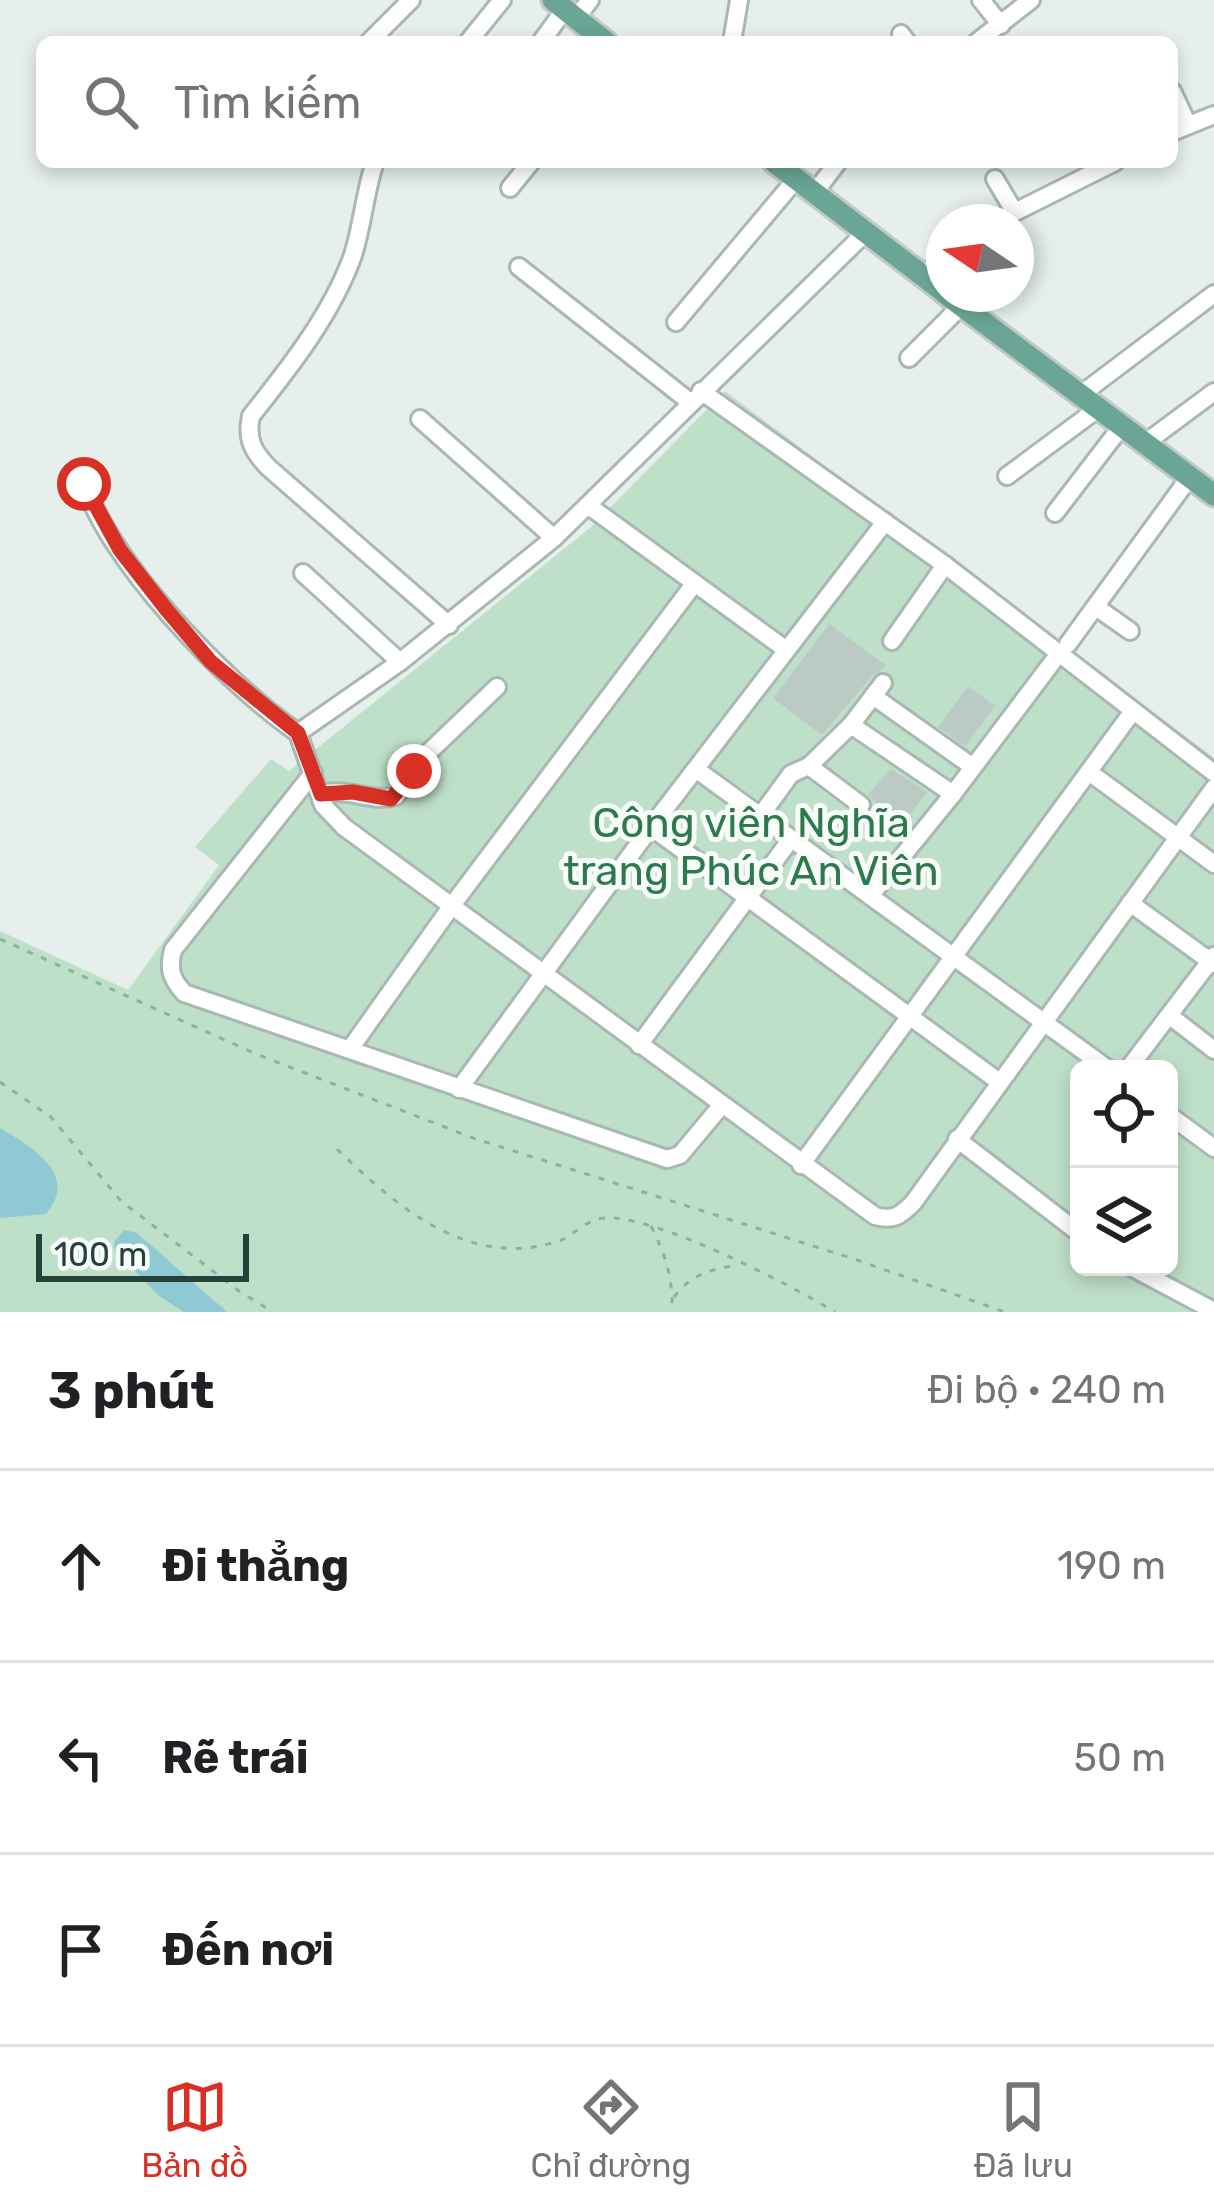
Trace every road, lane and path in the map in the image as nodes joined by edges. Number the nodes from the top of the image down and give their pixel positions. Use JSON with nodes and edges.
{"nodes":[{"id":1,"x":411,"y":0,"type":"edge"},
{"id":2,"x":502,"y":0,"type":"edge"},
{"id":3,"x":739,"y":0,"type":"edge"},
{"id":4,"x":981,"y":0,"type":"edge"},
{"id":5,"x":1031,"y":0,"type":"edge"},
{"id":6,"x":571,"y":7,"type":"edge"},
{"id":7,"x":1001,"y":25,"type":"junction"},
{"id":8,"x":375,"y":36,"type":"edge"},
{"id":9,"x":473,"y":36,"type":"edge"},
{"id":10,"x":546,"y":36,"type":"edge"},
{"id":11,"x":600,"y":36,"type":"edge"},
{"id":12,"x":733,"y":36,"type":"edge"},
{"id":13,"x":985,"y":36,"type":"edge"},
{"id":14,"x":1214,"y":115,"type":"edge"},
{"id":15,"x":1180,"y":129,"type":"edge"},
{"id":16,"x":374,"y":168,"type":"edge"},
{"id":17,"x":526,"y":168,"type":"edge"},
{"id":18,"x":782,"y":168,"type":"edge"},
{"id":19,"x":830,"y":168,"type":"edge"},
{"id":20,"x":1103,"y":168,"type":"edge"},
{"id":21,"x":995,"y":179,"type":"dead end"},
{"id":22,"x":806,"y":185,"type":"junction"},
{"id":23,"x":510,"y":188,"type":"dead end"},
{"id":24,"x":1010,"y":204,"type":"edge"},
{"id":25,"x":1028,"y":204,"type":"edge"},
{"id":26,"x":866,"y":232,"type":"junction"},
{"id":27,"x":519,"y":267,"type":"dead end"},
{"id":28,"x":926,"y":273,"type":"edge"},
{"id":29,"x":922,"y":276,"type":"junction"},
{"id":30,"x":926,"y":279,"type":"edge"},
{"id":31,"x":1214,"y":294,"type":"edge"},
{"id":32,"x":941,"y":312,"type":"edge"},
{"id":33,"x":970,"y":312,"type":"edge"},
{"id":34,"x":676,"y":322,"type":"dead end"},
{"id":35,"x":909,"y":358,"type":"dead end"},
{"id":36,"x":1214,"y":392,"type":"edge"},
{"id":37,"x":696,"y":397,"type":"junction"},
{"id":38,"x":1088,"y":403,"type":"junction"},
{"id":39,"x":420,"y":419,"type":"dead end"},
{"id":40,"x":1121,"y":427,"type":"junction"},
{"id":41,"x":1144,"y":444,"type":"junction"},
{"id":42,"x":82,"y":473,"type":"dead end"},
{"id":43,"x":1007,"y":476,"type":"dead end"},
{"id":44,"x":1190,"y":478,"type":"junction"},
{"id":45,"x":1214,"y":495,"type":"edge"},
{"id":46,"x":589,"y":506,"type":"junction"},
{"id":47,"x":1055,"y":513,"type":"dead end"},
{"id":48,"x":885,"y":522,"type":"junction"},
{"id":49,"x":554,"y":538,"type":"junction"},
{"id":50,"x":945,"y":565,"type":"junction"},
{"id":51,"x":303,"y":573,"type":"dead end"},
{"id":52,"x":694,"y":584,"type":"junction"},
{"id":53,"x":1096,"y":607,"type":"junction"},
{"id":54,"x":449,"y":625,"type":"junction"},
{"id":55,"x":1130,"y":631,"type":"dead end"},
{"id":56,"x":892,"y":640,"type":"dead end"},
{"id":57,"x":785,"y":650,"type":"junction"},
{"id":58,"x":1062,"y":650,"type":"junction"},
{"id":59,"x":400,"y":662,"type":"junction"},
{"id":60,"x":497,"y":687,"type":"dead end"},
{"id":61,"x":1133,"y":711,"type":"junction"},
{"id":62,"x":851,"y":725,"type":"junction"},
{"id":63,"x":298,"y":733,"type":"junction"},
{"id":64,"x":809,"y":766,"type":"junction"},
{"id":65,"x":973,"y":767,"type":"junction"},
{"id":66,"x":697,"y":770,"type":"junction"},
{"id":67,"x":313,"y":772,"type":"junction"},
{"id":68,"x":1089,"y":772,"type":"junction"},
{"id":69,"x":1214,"y":773,"type":"edge"},
{"id":70,"x":1214,"y":788,"type":"edge"},
{"id":71,"x":321,"y":794,"type":"junction"},
{"id":72,"x":953,"y":794,"type":"junction"},
{"id":73,"x":861,"y":805,"type":"dead end"},
{"id":74,"x":761,"y":815,"type":"junction"},
{"id":75,"x":651,"y":827,"type":"junction"},
{"id":76,"x":1178,"y":837,"type":"junction"},
{"id":77,"x":791,"y":839,"type":"junction"},
{"id":78,"x":1214,"y":865,"type":"edge"},
{"id":79,"x":870,"y":896,"type":"junction"},
{"id":80,"x":746,"y":898,"type":"junction"},
{"id":81,"x":453,"y":904,"type":"junction"},
{"id":82,"x":1130,"y":904,"type":"junction"},
{"id":83,"x":0,"y":939,"type":"edge"},
{"id":84,"x":952,"y":957,"type":"junction"},
{"id":85,"x":1213,"y":961,"type":"edge"},
{"id":86,"x":544,"y":974,"type":"junction"},
{"id":87,"x":908,"y":1016,"type":"junction"},
{"id":88,"x":1170,"y":1016,"type":"junction"},
{"id":89,"x":1042,"y":1021,"type":"junction"},
{"id":90,"x":640,"y":1045,"type":"junction"},
{"id":91,"x":350,"y":1049,"type":"junction"},
{"id":92,"x":1214,"y":1050,"type":"edge"},
{"id":93,"x":1096,"y":1060,"type":"edge"},
{"id":94,"x":1136,"y":1060,"type":"edge"},
{"id":95,"x":0,"y":1082,"type":"edge"},
{"id":96,"x":998,"y":1082,"type":"junction"},
{"id":97,"x":460,"y":1089,"type":"junction"},
{"id":98,"x":721,"y":1106,"type":"junction"},
{"id":99,"x":1178,"y":1121,"type":"edge"},
{"id":100,"x":957,"y":1139,"type":"junction"},
{"id":101,"x":1214,"y":1148,"type":"edge"},
{"id":102,"x":337,"y":1149,"type":"dead end"},
{"id":103,"x":801,"y":1165,"type":"junction"},
{"id":104,"x":650,"y":1224,"type":"junction"},
{"id":105,"x":1070,"y":1226,"type":"edge"},
{"id":106,"x":741,"y":1264,"type":"junction"},
{"id":107,"x":1147,"y":1276,"type":"edge"},
{"id":108,"x":672,"y":1298,"type":"junction"},
{"id":109,"x":1214,"y":1311,"type":"edge"},
{"id":110,"x":274,"y":1312,"type":"edge"},
{"id":111,"x":672,"y":1312,"type":"edge"},
{"id":112,"x":835,"y":1312,"type":"edge"},
{"id":113,"x":1004,"y":1312,"type":"edge"}],
"edges":[{"from":1,"to":8,"type":"street"},
{"from":2,"to":9,"type":"street"},
{"from":3,"to":12,"type":"street"},
{"from":4,"to":7,"type":"street"},
{"from":5,"to":7,"type":"street"},
{"from":6,"to":10,"type":"street"},
{"from":6,"to":11,"type":"main road"},
{"from":7,"to":13,"type":"street"},
{"from":14,"to":15,"type":"street"},
{"from":16,"to":54,"type":"street"},
{"from":17,"to":23,"type":"street"},
{"from":18,"to":22,"type":"main road"},
{"from":19,"to":22,"type":"street"},
{"from":20,"to":25,"type":"street"},
{"from":21,"to":24,"type":"street"},
{"from":22,"to":26,"type":"main road"},
{"from":22,"to":34,"type":"street"},
{"from":26,"to":29,"type":"main road"},
{"from":26,"to":37,"type":"street"},
{"from":27,"to":37,"type":"street"},
{"from":28,"to":29,"type":"street"},
{"from":29,"to":30,"type":"main road"},
{"from":31,"to":38,"type":"street"},
{"from":32,"to":35,"type":"street"},
{"from":33,"to":38,"type":"main road"},
{"from":36,"to":41,"type":"street"},
{"from":37,"to":46,"type":"street"},
{"from":37,"to":48,"type":"street"},
{"from":38,"to":40,"type":"main road"},
{"from":38,"to":43,"type":"street"},
{"from":39,"to":49,"type":"street"},
{"from":40,"to":41,"type":"main road"},
{"from":40,"to":47,"type":"street"},
{"from":41,"to":44,"type":"main road"},
{"from":42,"to":63,"type":"street"},
{"from":44,"to":45,"type":"main road"},
{"from":44,"to":53,"type":"street"},
{"from":46,"to":49,"type":"street"},
{"from":46,"to":52,"type":"street"},
{"from":48,"to":50,"type":"street"},
{"from":48,"to":57,"type":"street"},
{"from":49,"to":54,"type":"street"},
{"from":50,"to":56,"type":"street"},
{"from":50,"to":58,"type":"street"},
{"from":51,"to":59,"type":"street"},
{"from":52,"to":57,"type":"street"},
{"from":52,"to":81,"type":"street"},
{"from":53,"to":55,"type":"street"},
{"from":53,"to":58,"type":"street"},
{"from":54,"to":59,"type":"street"},
{"from":57,"to":66,"type":"street"},
{"from":58,"to":61,"type":"street"},
{"from":58,"to":65,"type":"street"},
{"from":59,"to":63,"type":"street"},
{"from":60,"to":71,"type":"street"},
{"from":61,"to":68,"type":"street"},
{"from":61,"to":69,"type":"street"},
{"from":62,"to":64,"type":"street"},
{"from":62,"to":65,"type":"street"},
{"from":62,"to":72,"type":"street"},
{"from":63,"to":67,"type":"street"},
{"from":64,"to":73,"type":"street"},
{"from":64,"to":74,"type":"street"},
{"from":65,"to":72,"type":"street"},
{"from":66,"to":74,"type":"street"},
{"from":66,"to":75,"type":"street"},
{"from":67,"to":71,"type":"street"},
{"from":67,"to":91,"type":"street"},
{"from":68,"to":76,"type":"street"},
{"from":68,"to":84,"type":"street"},
{"from":70,"to":76,"type":"street"},
{"from":71,"to":81,"type":"street"},
{"from":72,"to":79,"type":"street"},
{"from":74,"to":77,"type":"street"},
{"from":75,"to":80,"type":"street"},
{"from":75,"to":86,"type":"street"},
{"from":76,"to":78,"type":"street"},
{"from":76,"to":82,"type":"street"},
{"from":77,"to":79,"type":"street"},
{"from":77,"to":80,"type":"street"},
{"from":79,"to":84,"type":"street"},
{"from":80,"to":87,"type":"street"},
{"from":80,"to":90,"type":"street"},
{"from":81,"to":86,"type":"street"},
{"from":81,"to":91,"type":"street"},
{"from":82,"to":85,"type":"street"},
{"from":82,"to":89,"type":"street"},
{"from":83,"to":113,"type":"path"},
{"from":84,"to":87,"type":"street"},
{"from":84,"to":89,"type":"street"},
{"from":85,"to":88,"type":"street"},
{"from":86,"to":90,"type":"street"},
{"from":86,"to":97,"type":"street"},
{"from":87,"to":96,"type":"street"},
{"from":87,"to":103,"type":"street"},
{"from":88,"to":92,"type":"street"},
{"from":88,"to":94,"type":"street"},
{"from":89,"to":93,"type":"street"},
{"from":89,"to":96,"type":"street"},
{"from":90,"to":98,"type":"street"},
{"from":91,"to":97,"type":"street"},
{"from":95,"to":110,"type":"path"},
{"from":96,"to":100,"type":"street"},
{"from":97,"to":98,"type":"street"},
{"from":98,"to":103,"type":"street"},
{"from":99,"to":101,"type":"street"},
{"from":100,"to":103,"type":"street"},
{"from":100,"to":105,"type":"street"},
{"from":102,"to":104,"type":"path"},
{"from":104,"to":106,"type":"path"},
{"from":104,"to":108,"type":"path"},
{"from":106,"to":108,"type":"path"},
{"from":106,"to":112,"type":"path"},
{"from":107,"to":109,"type":"street"},
{"from":108,"to":111,"type":"path"}]}
